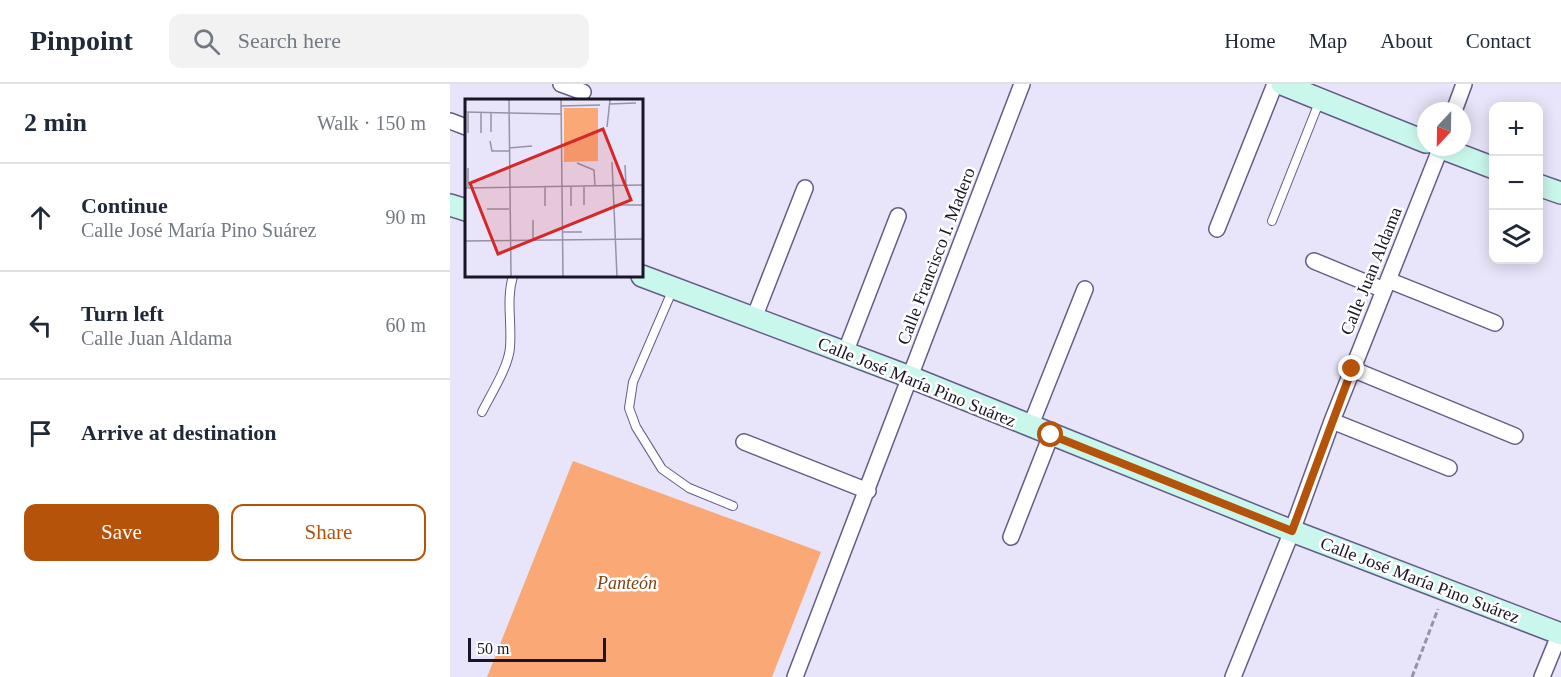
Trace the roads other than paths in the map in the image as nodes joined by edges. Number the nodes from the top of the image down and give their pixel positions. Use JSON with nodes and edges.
{"nodes":[{"id":1,"x":561,"y":84,"type":"edge"},
{"id":2,"x":1022,"y":84,"type":"edge"},
{"id":3,"x":1275,"y":84,"type":"edge"},
{"id":4,"x":1282,"y":84,"type":"edge"},
{"id":5,"x":1464,"y":84,"type":"edge"},
{"id":6,"x":583,"y":92,"type":"edge"},
{"id":7,"x":1321,"y":99,"type":"junction"},
{"id":8,"x":1457,"y":102,"type":"edge"},
{"id":9,"x":450,"y":121,"type":"edge"},
{"id":10,"x":465,"y":127,"type":"edge"},
{"id":11,"x":1417,"y":138,"type":"edge"},
{"id":12,"x":1436,"y":156,"type":"edge"},
{"id":13,"x":1463,"y":156,"type":"edge"},
{"id":14,"x":1489,"y":166,"type":"edge"},
{"id":15,"x":1543,"y":187,"type":"edge"},
{"id":16,"x":805,"y":188,"type":"dead end"},
{"id":17,"x":1561,"y":194,"type":"edge"},
{"id":18,"x":450,"y":205,"type":"edge"},
{"id":19,"x":465,"y":210,"type":"edge"},
{"id":20,"x":898,"y":216,"type":"dead end"},
{"id":21,"x":1272,"y":221,"type":"dead end"},
{"id":22,"x":1217,"y":229,"type":"dead end"},
{"id":23,"x":1314,"y":261,"type":"dead end"},
{"id":24,"x":644,"y":277,"type":"edge"},
{"id":25,"x":513,"y":278,"type":"edge"},
{"id":26,"x":1386,"y":285,"type":"junction"},
{"id":27,"x":673,"y":288,"type":"junction"},
{"id":28,"x":1085,"y":289,"type":"dead end"},
{"id":29,"x":754,"y":318,"type":"junction"},
{"id":30,"x":1495,"y":323,"type":"dead end"},
{"id":31,"x":845,"y":353,"type":"junction"},
{"id":32,"x":1352,"y":369,"type":"junction"},
{"id":33,"x":910,"y":377,"type":"junction"},
{"id":34,"x":482,"y":412,"type":"dead end"},
{"id":35,"x":1332,"y":421,"type":"junction"},
{"id":36,"x":1030,"y":427,"type":"junction"},
{"id":37,"x":1051,"y":435,"type":"junction"},
{"id":38,"x":1515,"y":436,"type":"dead end"},
{"id":39,"x":744,"y":442,"type":"dead end"},
{"id":40,"x":1449,"y":468,"type":"dead end"},
{"id":41,"x":868,"y":491,"type":"junction"},
{"id":42,"x":733,"y":506,"type":"dead end"},
{"id":43,"x":1292,"y":531,"type":"junction"},
{"id":44,"x":1011,"y":537,"type":"dead end"},
{"id":45,"x":1560,"y":634,"type":"edge"},
{"id":46,"x":796,"y":677,"type":"edge"},
{"id":47,"x":1233,"y":677,"type":"edge"},
{"id":48,"x":1542,"y":677,"type":"edge"}],
"edges":[{"from":1,"to":6,"type":"street"},
{"from":2,"to":33,"type":"street","name":"Calle Francisco I. Madero"},
{"from":3,"to":22,"type":"street"},
{"from":4,"to":7,"type":"main road"},
{"from":5,"to":8,"type":"street"},
{"from":7,"to":11,"type":"main road"},
{"from":7,"to":21,"type":"lane"},
{"from":9,"to":10,"type":"street"},
{"from":12,"to":26,"type":"street","name":"Calle Juan Aldama"},
{"from":13,"to":14,"type":"main road"},
{"from":15,"to":17,"type":"main road"},
{"from":16,"to":29,"type":"street"},
{"from":18,"to":19,"type":"main road"},
{"from":20,"to":31,"type":"street"},
{"from":23,"to":26,"type":"street"},
{"from":24,"to":27,"type":"main road","name":"Calle José María Pino Suárez"},
{"from":25,"to":34,"type":"lane"},
{"from":26,"to":30,"type":"street"},
{"from":26,"to":32,"type":"street","name":"Calle Juan Aldama"},
{"from":27,"to":29,"type":"main road","name":"Calle José María Pino Suárez"},
{"from":27,"to":42,"type":"lane"},
{"from":28,"to":36,"type":"street"},
{"from":29,"to":31,"type":"main road","name":"Calle José María Pino Suárez"},
{"from":31,"to":33,"type":"main road","name":"Calle José María Pino Suárez"},
{"from":32,"to":35,"type":"street","name":"Calle Juan Aldama"},
{"from":32,"to":38,"type":"street"},
{"from":33,"to":36,"type":"main road","name":"Calle José María Pino Suárez"},
{"from":33,"to":41,"type":"street","name":"Calle Francisco I. Madero"},
{"from":35,"to":40,"type":"street"},
{"from":35,"to":43,"type":"street","name":"Calle Juan Aldama"},
{"from":36,"to":37,"type":"main road","name":"Calle José María Pino Suárez"},
{"from":37,"to":43,"type":"main road","name":"Calle José María Pino Suárez"},
{"from":37,"to":44,"type":"street"},
{"from":39,"to":41,"type":"street"},
{"from":41,"to":46,"type":"street","name":"Calle Francisco I. Madero"},
{"from":43,"to":45,"type":"main road","name":"Calle José María Pino Suárez"},
{"from":43,"to":47,"type":"street","name":"Calle Juan Aldama"},
{"from":45,"to":48,"type":"street"}]}
